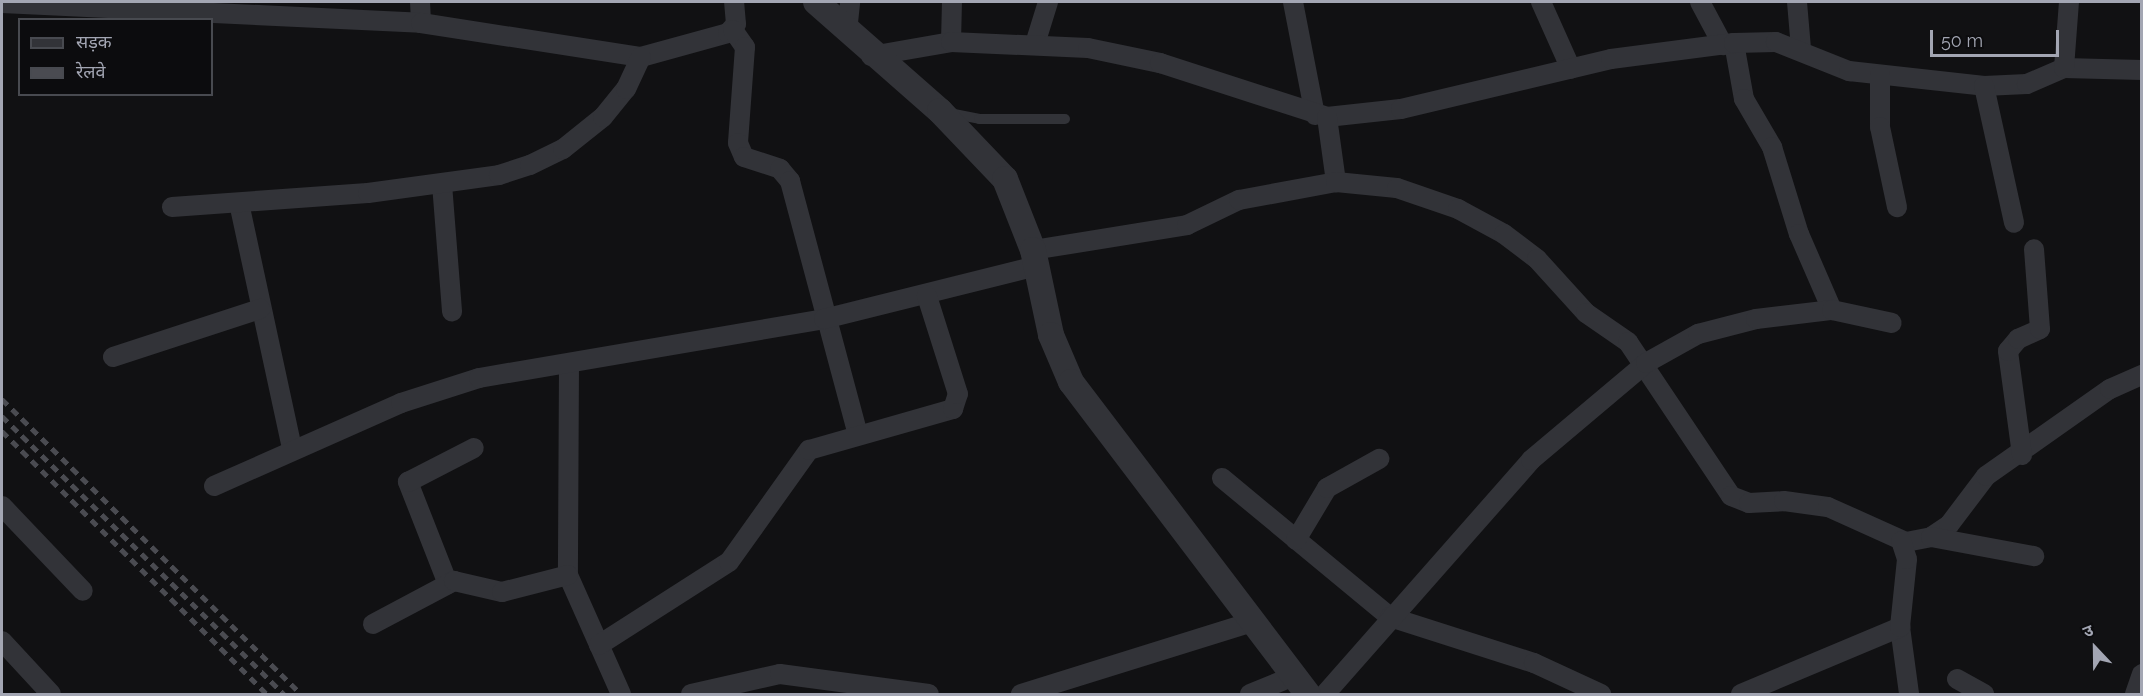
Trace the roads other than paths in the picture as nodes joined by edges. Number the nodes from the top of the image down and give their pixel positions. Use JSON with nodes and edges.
{"nodes":[{"id":1,"x":420,"y":2,"type":"edge"},
{"id":2,"x":734,"y":2,"type":"edge"},
{"id":3,"x":816,"y":2,"type":"edge"},
{"id":4,"x":850,"y":2,"type":"edge"},
{"id":5,"x":952,"y":2,"type":"edge"},
{"id":6,"x":1047,"y":2,"type":"edge"},
{"id":7,"x":1293,"y":2,"type":"edge"},
{"id":8,"x":1541,"y":2,"type":"edge"},
{"id":9,"x":1700,"y":2,"type":"edge"},
{"id":10,"x":1797,"y":2,"type":"edge"},
{"id":11,"x":2069,"y":2,"type":"edge"},
{"id":12,"x":2,"y":3,"type":"edge"},
{"id":13,"x":421,"y":23,"type":"junction"},
{"id":14,"x":733,"y":30,"type":"junction"},
{"id":15,"x":847,"y":32,"type":"junction"},
{"id":16,"x":951,"y":42,"type":"junction"},
{"id":17,"x":1035,"y":44,"type":"junction"},
{"id":18,"x":1728,"y":44,"type":"junction"},
{"id":19,"x":1801,"y":49,"type":"junction"},
{"id":20,"x":872,"y":56,"type":"junction"},
{"id":21,"x":641,"y":57,"type":"junction"},
{"id":22,"x":2064,"y":68,"type":"junction"},
{"id":23,"x":1571,"y":69,"type":"junction"},
{"id":24,"x":2142,"y":70,"type":"edge"},
{"id":25,"x":1880,"y":75,"type":"junction"},
{"id":26,"x":1984,"y":86,"type":"junction"},
{"id":27,"x":940,"y":111,"type":"junction"},
{"id":28,"x":1321,"y":116,"type":"junction"},
{"id":29,"x":1065,"y":119,"type":"dead end"},
{"id":30,"x":1336,"y":182,"type":"junction"},
{"id":31,"x":442,"y":184,"type":"junction"},
{"id":32,"x":239,"y":203,"type":"junction"},
{"id":33,"x":172,"y":207,"type":"dead end"},
{"id":34,"x":1897,"y":207,"type":"dead end"},
{"id":35,"x":2014,"y":223,"type":"dead end"},
{"id":36,"x":2034,"y":249,"type":"dead end"},
{"id":37,"x":1035,"y":258,"type":"junction"},
{"id":38,"x":927,"y":296,"type":"junction"},
{"id":39,"x":260,"y":309,"type":"junction"},
{"id":40,"x":1832,"y":310,"type":"junction"},
{"id":41,"x":452,"y":312,"type":"dead end"},
{"id":42,"x":824,"y":319,"type":"junction"},
{"id":43,"x":1892,"y":323,"type":"dead end"},
{"id":44,"x":113,"y":357,"type":"dead end"},
{"id":45,"x":1646,"y":363,"type":"junction"},
{"id":46,"x":568,"y":364,"type":"junction"},
{"id":47,"x":2142,"y":375,"type":"edge"},
{"id":48,"x":858,"y":435,"type":"junction"},
{"id":49,"x":474,"y":448,"type":"dead end"},
{"id":50,"x":292,"y":449,"type":"junction"},
{"id":51,"x":2022,"y":455,"type":"junction"},
{"id":52,"x":1379,"y":459,"type":"dead end"},
{"id":53,"x":1222,"y":478,"type":"dead end"},
{"id":54,"x":214,"y":486,"type":"dead end"},
{"id":55,"x":2,"y":506,"type":"edge"},
{"id":56,"x":1931,"y":537,"type":"junction"},
{"id":57,"x":1296,"y":540,"type":"junction"},
{"id":58,"x":1901,"y":541,"type":"junction"},
{"id":59,"x":2034,"y":556,"type":"dead end"},
{"id":60,"x":568,"y":574,"type":"junction"},
{"id":61,"x":448,"y":584,"type":"junction"},
{"id":62,"x":83,"y":591,"type":"dead end"},
{"id":63,"x":1390,"y":617,"type":"junction"},
{"id":64,"x":1255,"y":621,"type":"junction"},
{"id":65,"x":373,"y":624,"type":"dead end"},
{"id":66,"x":1900,"y":627,"type":"junction"},
{"id":67,"x":2,"y":641,"type":"edge"},
{"id":68,"x":599,"y":645,"type":"junction"},
{"id":69,"x":2142,"y":674,"type":"edge"},
{"id":70,"x":1957,"y":679,"type":"dead end"},
{"id":71,"x":1301,"y":685,"type":"edge"},
{"id":72,"x":723,"y":689,"type":"edge"},
{"id":73,"x":874,"y":690,"type":"edge"},
{"id":74,"x":51,"y":694,"type":"edge"},
{"id":75,"x":621,"y":694,"type":"edge"},
{"id":76,"x":691,"y":694,"type":"edge"},
{"id":77,"x":929,"y":694,"type":"edge"},
{"id":78,"x":1021,"y":694,"type":"edge"},
{"id":79,"x":1250,"y":694,"type":"edge"},
{"id":80,"x":1325,"y":694,"type":"edge"},
{"id":81,"x":1601,"y":694,"type":"edge"},
{"id":82,"x":1741,"y":694,"type":"edge"},
{"id":83,"x":1909,"y":694,"type":"edge"},
{"id":84,"x":1984,"y":694,"type":"edge"},
{"id":85,"x":2135,"y":694,"type":"edge"}],
"edges":[{"from":1,"to":13,"type":"street"},
{"from":2,"to":14,"type":"street"},
{"from":3,"to":15,"type":"street"},
{"from":4,"to":15,"type":"street"},
{"from":5,"to":16,"type":"street"},
{"from":6,"to":17,"type":"street"},
{"from":7,"to":28,"type":"street"},
{"from":8,"to":23,"type":"street"},
{"from":9,"to":18,"type":"street"},
{"from":10,"to":19,"type":"street"},
{"from":11,"to":22,"type":"street"},
{"from":12,"to":13,"type":"street"},
{"from":13,"to":21,"type":"street"},
{"from":14,"to":21,"type":"street"},
{"from":14,"to":42,"type":"street"},
{"from":15,"to":20,"type":"street"},
{"from":16,"to":17,"type":"street"},
{"from":16,"to":20,"type":"street"},
{"from":17,"to":28,"type":"street"},
{"from":18,"to":19,"type":"street"},
{"from":18,"to":23,"type":"street"},
{"from":18,"to":40,"type":"street"},
{"from":19,"to":25,"type":"street"},
{"from":20,"to":27,"type":"street"},
{"from":21,"to":31,"type":"street"},
{"from":22,"to":24,"type":"street"},
{"from":22,"to":26,"type":"street"},
{"from":23,"to":28,"type":"street"},
{"from":25,"to":26,"type":"street"},
{"from":25,"to":34,"type":"street"},
{"from":26,"to":35,"type":"street"},
{"from":27,"to":29,"type":"lane"},
{"from":27,"to":37,"type":"street"},
{"from":28,"to":30,"type":"street"},
{"from":30,"to":37,"type":"street"},
{"from":30,"to":45,"type":"street"},
{"from":31,"to":32,"type":"street"},
{"from":31,"to":41,"type":"street"},
{"from":32,"to":33,"type":"street"},
{"from":32,"to":39,"type":"street"},
{"from":36,"to":51,"type":"street"},
{"from":37,"to":38,"type":"street"},
{"from":37,"to":64,"type":"street"},
{"from":38,"to":42,"type":"street"},
{"from":38,"to":48,"type":"street"},
{"from":39,"to":44,"type":"street"},
{"from":39,"to":50,"type":"street"},
{"from":40,"to":43,"type":"street"},
{"from":40,"to":45,"type":"street"},
{"from":42,"to":46,"type":"street"},
{"from":42,"to":48,"type":"street"},
{"from":45,"to":58,"type":"street"},
{"from":45,"to":63,"type":"street"},
{"from":46,"to":50,"type":"street"},
{"from":46,"to":60,"type":"street"},
{"from":47,"to":51,"type":"street"},
{"from":48,"to":68,"type":"street"},
{"from":49,"to":61,"type":"street"},
{"from":50,"to":54,"type":"street"},
{"from":51,"to":56,"type":"street"},
{"from":52,"to":57,"type":"street"},
{"from":53,"to":57,"type":"street"},
{"from":55,"to":62,"type":"street"},
{"from":56,"to":58,"type":"street"},
{"from":56,"to":59,"type":"street"},
{"from":57,"to":63,"type":"street"},
{"from":58,"to":66,"type":"street"},
{"from":60,"to":61,"type":"street"},
{"from":60,"to":68,"type":"street"},
{"from":61,"to":65,"type":"street"},
{"from":63,"to":80,"type":"street"},
{"from":63,"to":81,"type":"street"},
{"from":64,"to":71,"type":"street"},
{"from":64,"to":78,"type":"street"},
{"from":66,"to":82,"type":"street"},
{"from":66,"to":83,"type":"street"},
{"from":67,"to":74,"type":"street"},
{"from":68,"to":75,"type":"street"},
{"from":69,"to":85,"type":"street"},
{"from":70,"to":84,"type":"street"},
{"from":71,"to":79,"type":"street"},
{"from":72,"to":73,"type":"street"},
{"from":72,"to":76,"type":"street"},
{"from":73,"to":77,"type":"street"}]}
